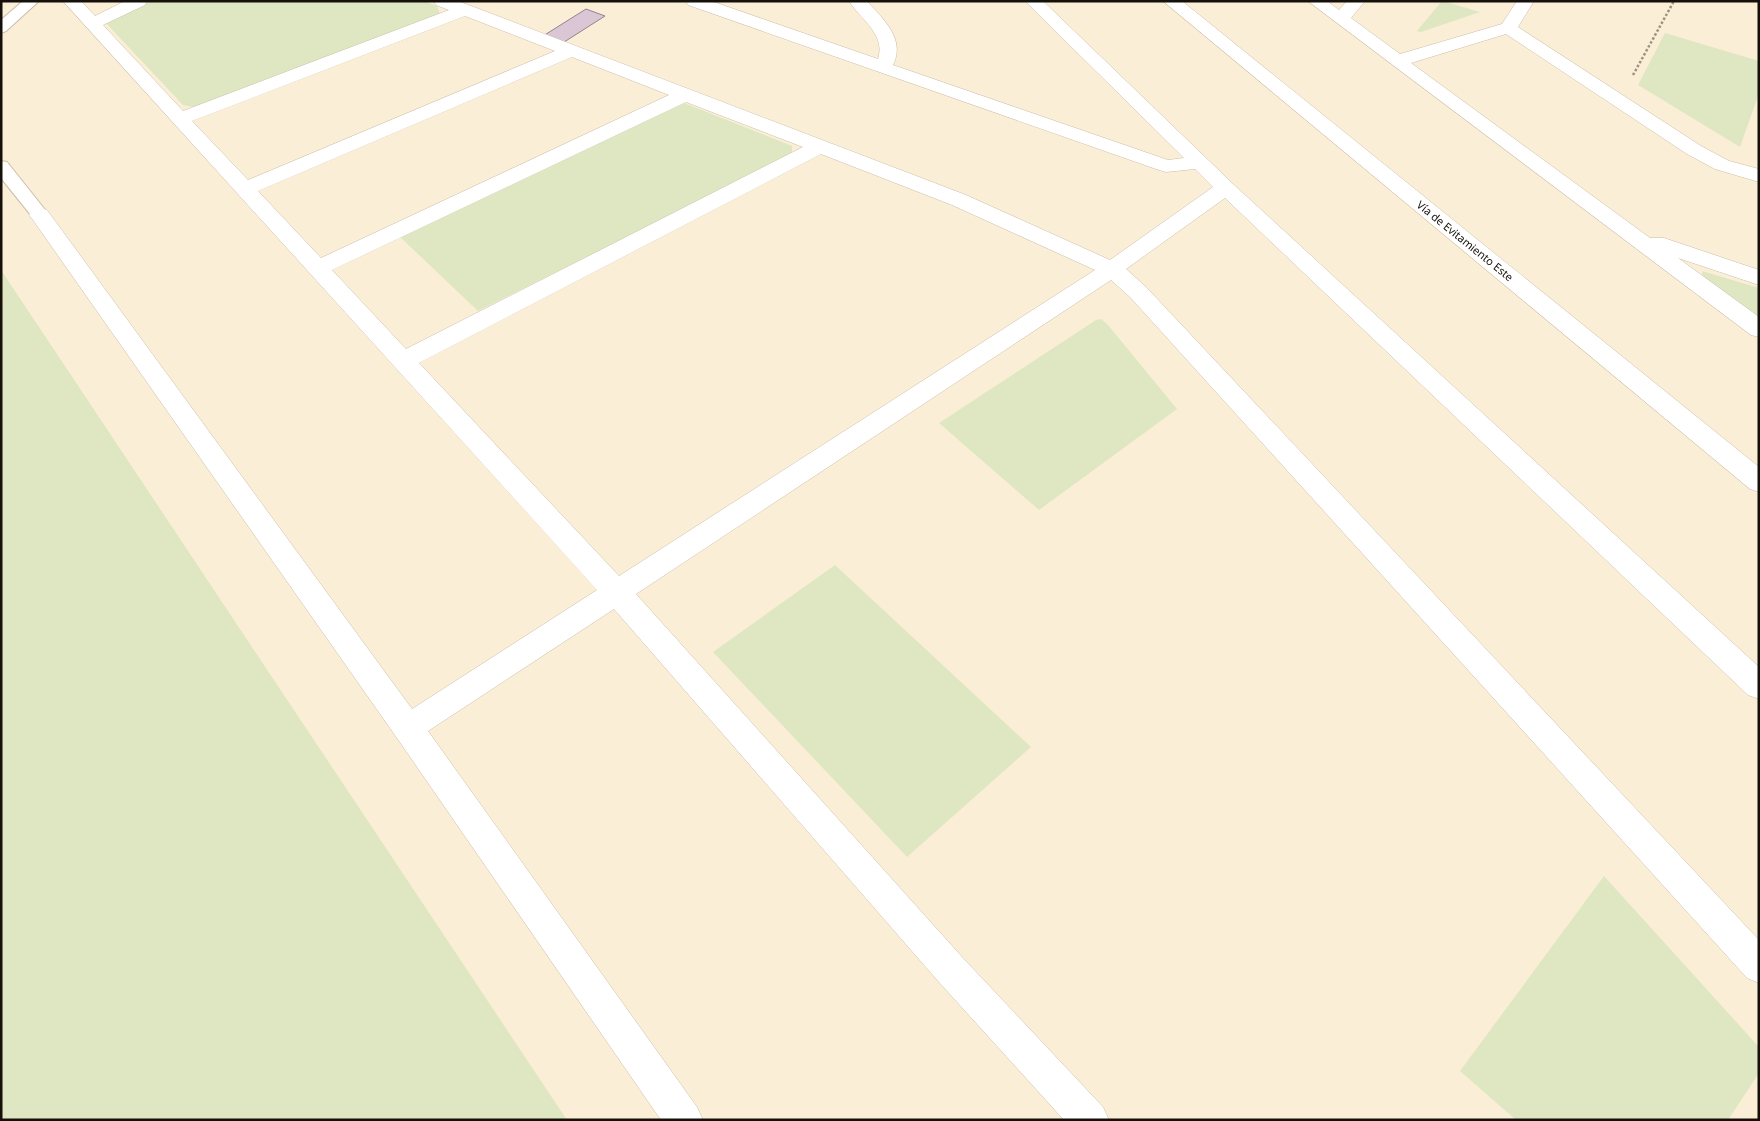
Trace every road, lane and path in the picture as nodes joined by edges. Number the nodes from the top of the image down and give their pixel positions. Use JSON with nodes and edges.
{"nodes":[{"id":1,"x":32,"y":1,"type":"edge"},
{"id":2,"x":71,"y":1,"type":"edge"},
{"id":3,"x":138,"y":1,"type":"edge"},
{"id":4,"x":442,"y":1,"type":"edge"},
{"id":5,"x":694,"y":1,"type":"edge"},
{"id":6,"x":857,"y":1,"type":"edge"},
{"id":7,"x":1032,"y":1,"type":"edge"},
{"id":8,"x":1171,"y":1,"type":"edge"},
{"id":9,"x":1316,"y":1,"type":"edge"},
{"id":10,"x":1357,"y":1,"type":"edge"},
{"id":11,"x":1526,"y":1,"type":"edge"},
{"id":12,"x":1674,"y":1,"type":"edge"},
{"id":13,"x":464,"y":10,"type":"junction"},
{"id":14,"x":1341,"y":19,"type":"junction"},
{"id":15,"x":92,"y":24,"type":"junction"},
{"id":16,"x":1,"y":28,"type":"edge"},
{"id":17,"x":1508,"y":28,"type":"junction"},
{"id":18,"x":571,"y":51,"type":"junction"},
{"id":19,"x":1397,"y":61,"type":"junction"},
{"id":20,"x":883,"y":67,"type":"junction"},
{"id":21,"x":685,"y":95,"type":"junction"},
{"id":22,"x":1619,"y":102,"type":"junction"},
{"id":23,"x":179,"y":118,"type":"junction"},
{"id":24,"x":819,"y":146,"type":"junction"},
{"id":25,"x":1200,"y":163,"type":"junction"},
{"id":26,"x":1,"y":166,"type":"edge"},
{"id":27,"x":1759,"y":176,"type":"edge"},
{"id":28,"x":1226,"y":188,"type":"junction"},
{"id":29,"x":244,"y":189,"type":"junction"},
{"id":30,"x":40,"y":215,"type":"joint"},
{"id":31,"x":1630,"y":234,"type":"junction"},
{"id":32,"x":317,"y":268,"type":"junction"},
{"id":33,"x":1112,"y":269,"type":"junction"},
{"id":34,"x":1759,"y":278,"type":"edge"},
{"id":35,"x":1759,"y":329,"type":"edge"},
{"id":36,"x":402,"y":361,"type":"junction"},
{"id":37,"x":1724,"y":453,"type":"junction"},
{"id":38,"x":1759,"y":467,"type":"edge"},
{"id":39,"x":1759,"y":482,"type":"edge"},
{"id":40,"x":617,"y":593,"type":"junction"},
{"id":41,"x":1759,"y":686,"type":"edge"},
{"id":42,"x":408,"y":728,"type":"junction"},
{"id":43,"x":1759,"y":966,"type":"edge"},
{"id":44,"x":684,"y":1120,"type":"edge"},
{"id":45,"x":1090,"y":1120,"type":"edge"}],
"edges":[{"from":1,"to":16,"type":"lane"},
{"from":2,"to":15,"type":"main road"},
{"from":3,"to":15,"type":"main road"},
{"from":4,"to":13,"type":"main road"},
{"from":5,"to":20,"type":"main road"},
{"from":6,"to":20,"type":"main road"},
{"from":7,"to":25,"type":"main road"},
{"from":8,"to":37,"type":"main road","name":"Vía de Evitamiento Este"},
{"from":9,"to":14,"type":"main road"},
{"from":10,"to":14,"type":"main road"},
{"from":11,"to":17,"type":"main road"},
{"from":12,"to":22,"type":"path"},
{"from":13,"to":18,"type":"main road"},
{"from":13,"to":23,"type":"main road"},
{"from":14,"to":19,"type":"main road"},
{"from":15,"to":23,"type":"main road"},
{"from":17,"to":19,"type":"main road"},
{"from":17,"to":22,"type":"main road"},
{"from":18,"to":21,"type":"main road"},
{"from":18,"to":29,"type":"main road"},
{"from":19,"to":31,"type":"main road"},
{"from":20,"to":25,"type":"main road"},
{"from":21,"to":24,"type":"main road"},
{"from":21,"to":32,"type":"main road"},
{"from":22,"to":27,"type":"main road"},
{"from":23,"to":29,"type":"main road"},
{"from":24,"to":33,"type":"main road"},
{"from":24,"to":36,"type":"main road"},
{"from":25,"to":28,"type":"main road"},
{"from":26,"to":30,"type":"lane"},
{"from":28,"to":33,"type":"main road"},
{"from":28,"to":41,"type":"main road"},
{"from":29,"to":32,"type":"main road"},
{"from":30,"to":42,"type":"main road"},
{"from":31,"to":34,"type":"main road"},
{"from":31,"to":35,"type":"main road"},
{"from":32,"to":36,"type":"main road"},
{"from":33,"to":40,"type":"main road"},
{"from":33,"to":43,"type":"main road"},
{"from":36,"to":40,"type":"main road"},
{"from":37,"to":38,"type":"main road"},
{"from":37,"to":39,"type":"main road","name":"Vía de Evitamiento Este"},
{"from":40,"to":42,"type":"main road"},
{"from":40,"to":45,"type":"main road"},
{"from":42,"to":44,"type":"main road"}]}
